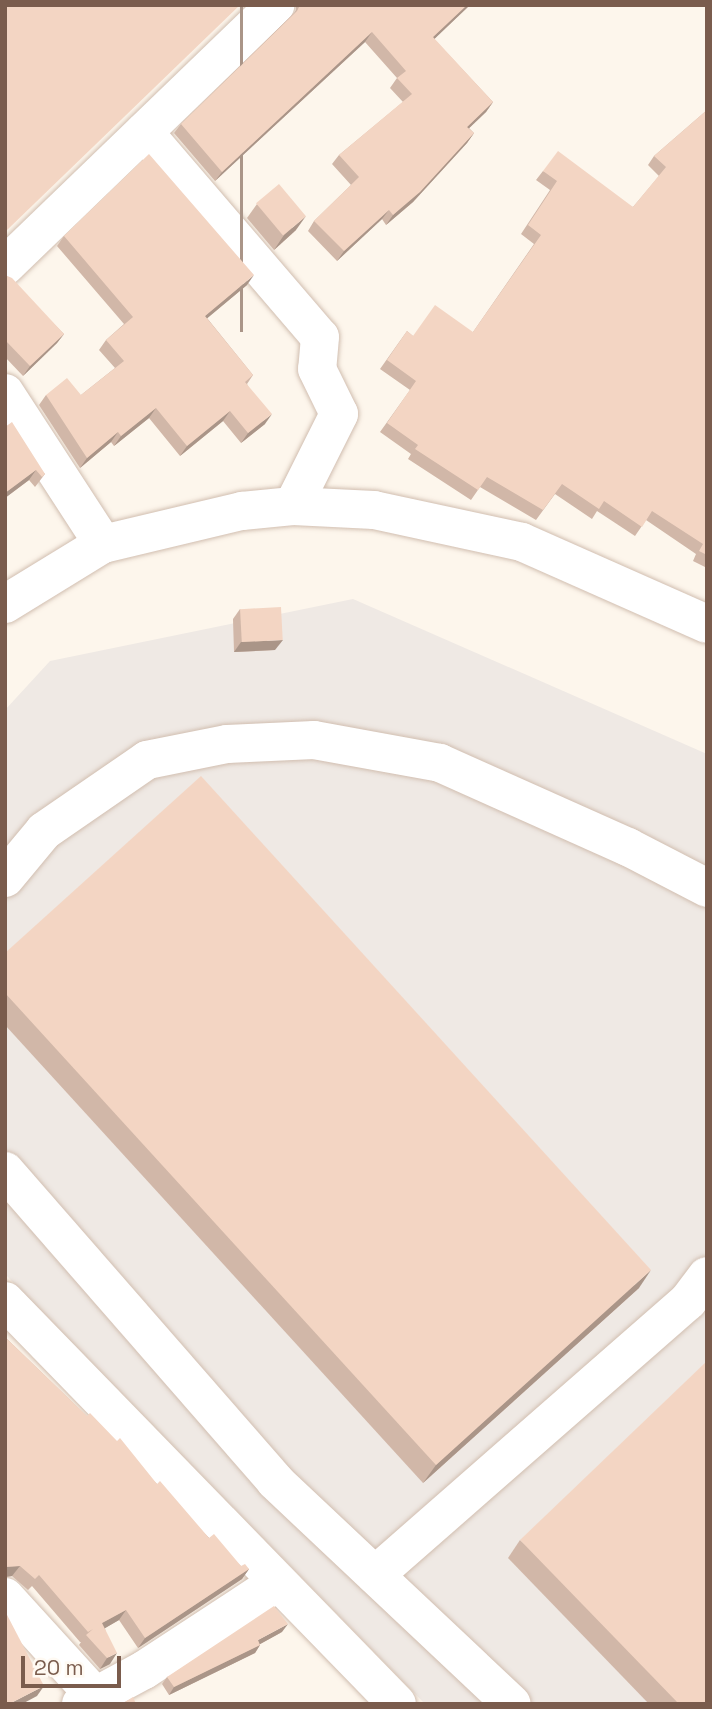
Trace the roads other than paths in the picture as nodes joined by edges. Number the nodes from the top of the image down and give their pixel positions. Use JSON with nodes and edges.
{"nodes":[{"id":1,"x":275,"y":5,"type":"edge"},
{"id":2,"x":144,"y":132,"type":"junction"},
{"id":3,"x":5,"y":266,"type":"edge"},
{"id":4,"x":5,"y":393,"type":"edge"},
{"id":5,"x":293,"y":506,"type":"junction"},
{"id":6,"x":103,"y":544,"type":"junction"},
{"id":7,"x":5,"y":604,"type":"edge"},
{"id":8,"x":707,"y":624,"type":"edge"},
{"id":9,"x":5,"y":878,"type":"edge"},
{"id":10,"x":707,"y":888,"type":"edge"},
{"id":11,"x":5,"y":1171,"type":"edge"},
{"id":12,"x":707,"y":1276,"type":"edge"},
{"id":13,"x":5,"y":1301,"type":"edge"},
{"id":14,"x":375,"y":1575,"type":"junction"},
{"id":15,"x":278,"y":1583,"type":"junction"},
{"id":16,"x":5,"y":1597,"type":"edge"},
{"id":17,"x":88,"y":1700,"type":"edge"},
{"id":18,"x":397,"y":1704,"type":"edge"},
{"id":19,"x":512,"y":1704,"type":"edge"}],
"edges":[{"from":1,"to":2,"type":"street"},
{"from":2,"to":3,"type":"street"},
{"from":2,"to":5,"type":"street"},
{"from":4,"to":6,"type":"street"},
{"from":5,"to":6,"type":"street"},
{"from":5,"to":8,"type":"street"},
{"from":6,"to":7,"type":"street"},
{"from":9,"to":10,"type":"street"},
{"from":11,"to":14,"type":"street"},
{"from":12,"to":14,"type":"street"},
{"from":13,"to":15,"type":"street"},
{"from":14,"to":19,"type":"street"},
{"from":15,"to":17,"type":"street"},
{"from":15,"to":18,"type":"street"},
{"from":16,"to":17,"type":"street"}]}
